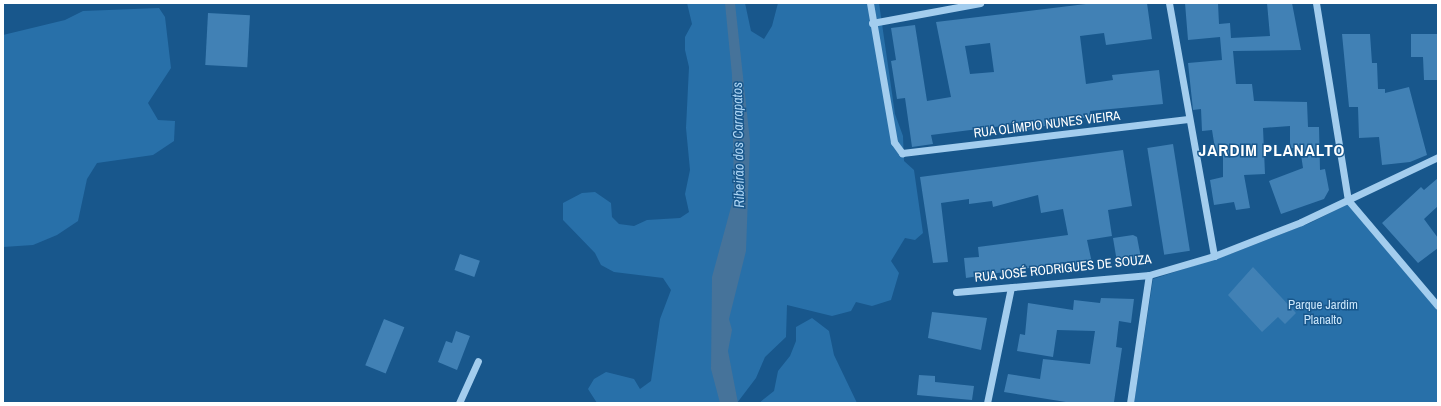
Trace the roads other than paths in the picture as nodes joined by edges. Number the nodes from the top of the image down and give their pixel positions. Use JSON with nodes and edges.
{"nodes":[{"id":1,"x":870,"y":3,"type":"edge"},
{"id":2,"x":980,"y":3,"type":"edge"},
{"id":3,"x":1169,"y":3,"type":"edge"},
{"id":4,"x":1316,"y":3,"type":"edge"},
{"id":5,"x":872,"y":23,"type":"junction"},
{"id":6,"x":1188,"y":119,"type":"junction"},
{"id":7,"x":1438,"y":157,"type":"edge"},
{"id":8,"x":1348,"y":200,"type":"junction"},
{"id":9,"x":1214,"y":256,"type":"junction"},
{"id":10,"x":1149,"y":275,"type":"junction"},
{"id":11,"x":1011,"y":287,"type":"junction"},
{"id":12,"x":956,"y":292,"type":"dead end"},
{"id":13,"x":1438,"y":306,"type":"edge"},
{"id":14,"x":478,"y":361,"type":"dead end"},
{"id":15,"x":458,"y":403,"type":"edge"},
{"id":16,"x":987,"y":403,"type":"edge"},
{"id":17,"x":1130,"y":403,"type":"edge"}],
"edges":[{"from":1,"to":5,"type":"street"},
{"from":2,"to":5,"type":"street"},
{"from":3,"to":6,"type":"street"},
{"from":4,"to":8,"type":"street"},
{"from":5,"to":6,"type":"street","name":"RUA OLÍMPIO NUNES VIEIRA"},
{"from":6,"to":9,"type":"street"},
{"from":7,"to":8,"type":"street","name":"RUA JOSÉ RODRIGUES DE SOUZA"},
{"from":8,"to":9,"type":"street","name":"RUA JOSÉ RODRIGUES DE SOUZA"},
{"from":8,"to":13,"type":"street"},
{"from":9,"to":10,"type":"street","name":"RUA JOSÉ RODRIGUES DE SOUZA"},
{"from":10,"to":11,"type":"street","name":"RUA JOSÉ RODRIGUES DE SOUZA"},
{"from":10,"to":17,"type":"street"},
{"from":11,"to":12,"type":"street","name":"RUA JOSÉ RODRIGUES DE SOUZA"},
{"from":11,"to":16,"type":"street"},
{"from":14,"to":15,"type":"street"}]}
